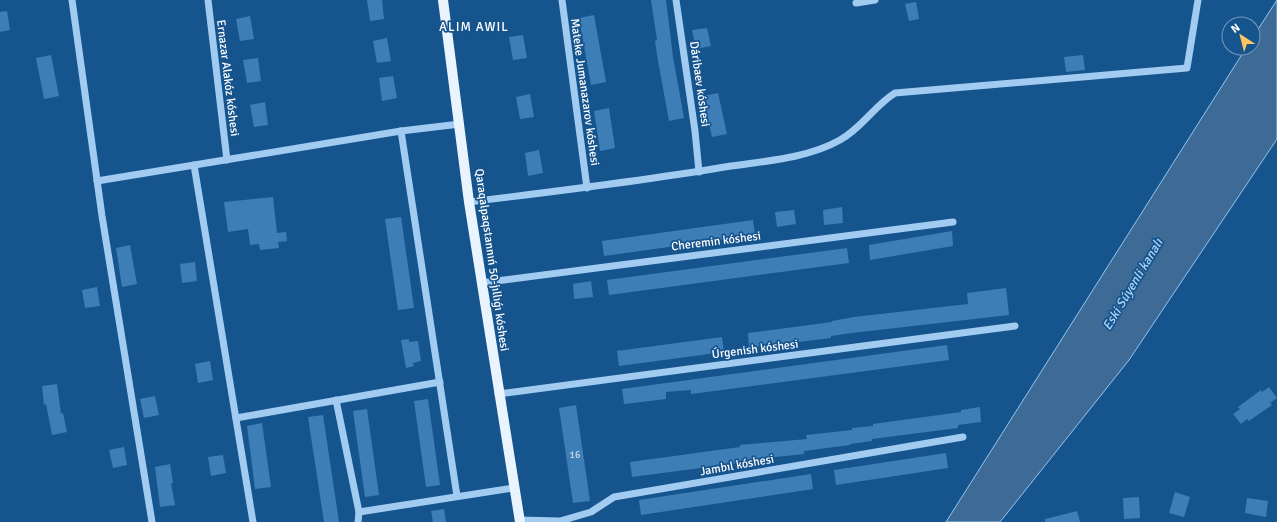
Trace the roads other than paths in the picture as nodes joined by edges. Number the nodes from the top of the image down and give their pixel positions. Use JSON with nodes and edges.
{"nodes":[{"id":1,"x":72,"y":0,"type":"edge"},
{"id":2,"x":208,"y":0,"type":"edge"},
{"id":3,"x":443,"y":0,"type":"edge"},
{"id":4,"x":562,"y":0,"type":"edge"},
{"id":5,"x":676,"y":0,"type":"edge"},
{"id":6,"x":875,"y":0,"type":"edge"},
{"id":7,"x":1198,"y":0,"type":"edge"},
{"id":8,"x":856,"y":3,"type":"dead end"},
{"id":9,"x":460,"y":124,"type":"junction"},
{"id":10,"x":401,"y":131,"type":"junction"},
{"id":11,"x":227,"y":160,"type":"junction"},
{"id":12,"x":194,"y":165,"type":"junction"},
{"id":13,"x":699,"y":172,"type":"junction"},
{"id":14,"x":97,"y":181,"type":"junction"},
{"id":15,"x":587,"y":188,"type":"junction"},
{"id":16,"x":469,"y":202,"type":"junction"},
{"id":17,"x":953,"y":222,"type":"dead end"},
{"id":18,"x":482,"y":283,"type":"junction"},
{"id":19,"x":1015,"y":326,"type":"dead end"},
{"id":20,"x":440,"y":382,"type":"junction"},
{"id":21,"x":498,"y":394,"type":"junction"},
{"id":22,"x":336,"y":400,"type":"junction"},
{"id":23,"x":236,"y":418,"type":"junction"},
{"id":24,"x":963,"y":437,"type":"dead end"},
{"id":25,"x":513,"y":488,"type":"junction"},
{"id":26,"x":457,"y":496,"type":"junction"},
{"id":27,"x":358,"y":512,"type":"junction"},
{"id":28,"x":520,"y":521,"type":"edge"},
{"id":29,"x":152,"y":522,"type":"edge"},
{"id":30,"x":253,"y":522,"type":"edge"},
{"id":31,"x":358,"y":522,"type":"edge"}],
"edges":[{"from":1,"to":14,"type":"street"},
{"from":2,"to":11,"type":"street","name":"Ernazar Alakóz kóshesi"},
{"from":3,"to":9,"type":"main road","name":"Qaraqalpaqstannıń 50-jıllıǵı kóshesi"},
{"from":4,"to":15,"type":"street","name":"Mateke Jumanazarov kóshesi"},
{"from":5,"to":13,"type":"street","name":"Dáribaev kóshesi"},
{"from":6,"to":8,"type":"street"},
{"from":7,"to":13,"type":"street"},
{"from":9,"to":10,"type":"street"},
{"from":9,"to":16,"type":"main road","name":"Qaraqalpaqstannıń 50-jıllıǵı kóshesi"},
{"from":10,"to":11,"type":"street"},
{"from":10,"to":20,"type":"street"},
{"from":11,"to":12,"type":"street"},
{"from":12,"to":14,"type":"street"},
{"from":12,"to":23,"type":"street"},
{"from":13,"to":15,"type":"street"},
{"from":14,"to":29,"type":"street"},
{"from":15,"to":16,"type":"street"},
{"from":16,"to":18,"type":"main road","name":"Qaraqalpaqstannıń 50-jıllıǵı kóshesi"},
{"from":17,"to":18,"type":"street","name":"Cheremin kóshesi"},
{"from":18,"to":21,"type":"main road","name":"Qaraqalpaqstannıń 50-jıllıǵı kóshesi"},
{"from":19,"to":21,"type":"street","name":"Úrgenish kóshesi"},
{"from":20,"to":22,"type":"street"},
{"from":20,"to":26,"type":"street"},
{"from":21,"to":25,"type":"main road","name":"Qaraqalpaqstannıń 50-jıllıǵı kóshesi"},
{"from":22,"to":23,"type":"street"},
{"from":22,"to":27,"type":"street"},
{"from":23,"to":30,"type":"street"},
{"from":24,"to":28,"type":"street","name":"Jambıl kóshesi"},
{"from":25,"to":26,"type":"street"},
{"from":25,"to":28,"type":"main road","name":"Qaraqalpaqstannıń 50-jıllıǵı kóshesi"},
{"from":26,"to":27,"type":"street"},
{"from":27,"to":31,"type":"street"}]}
